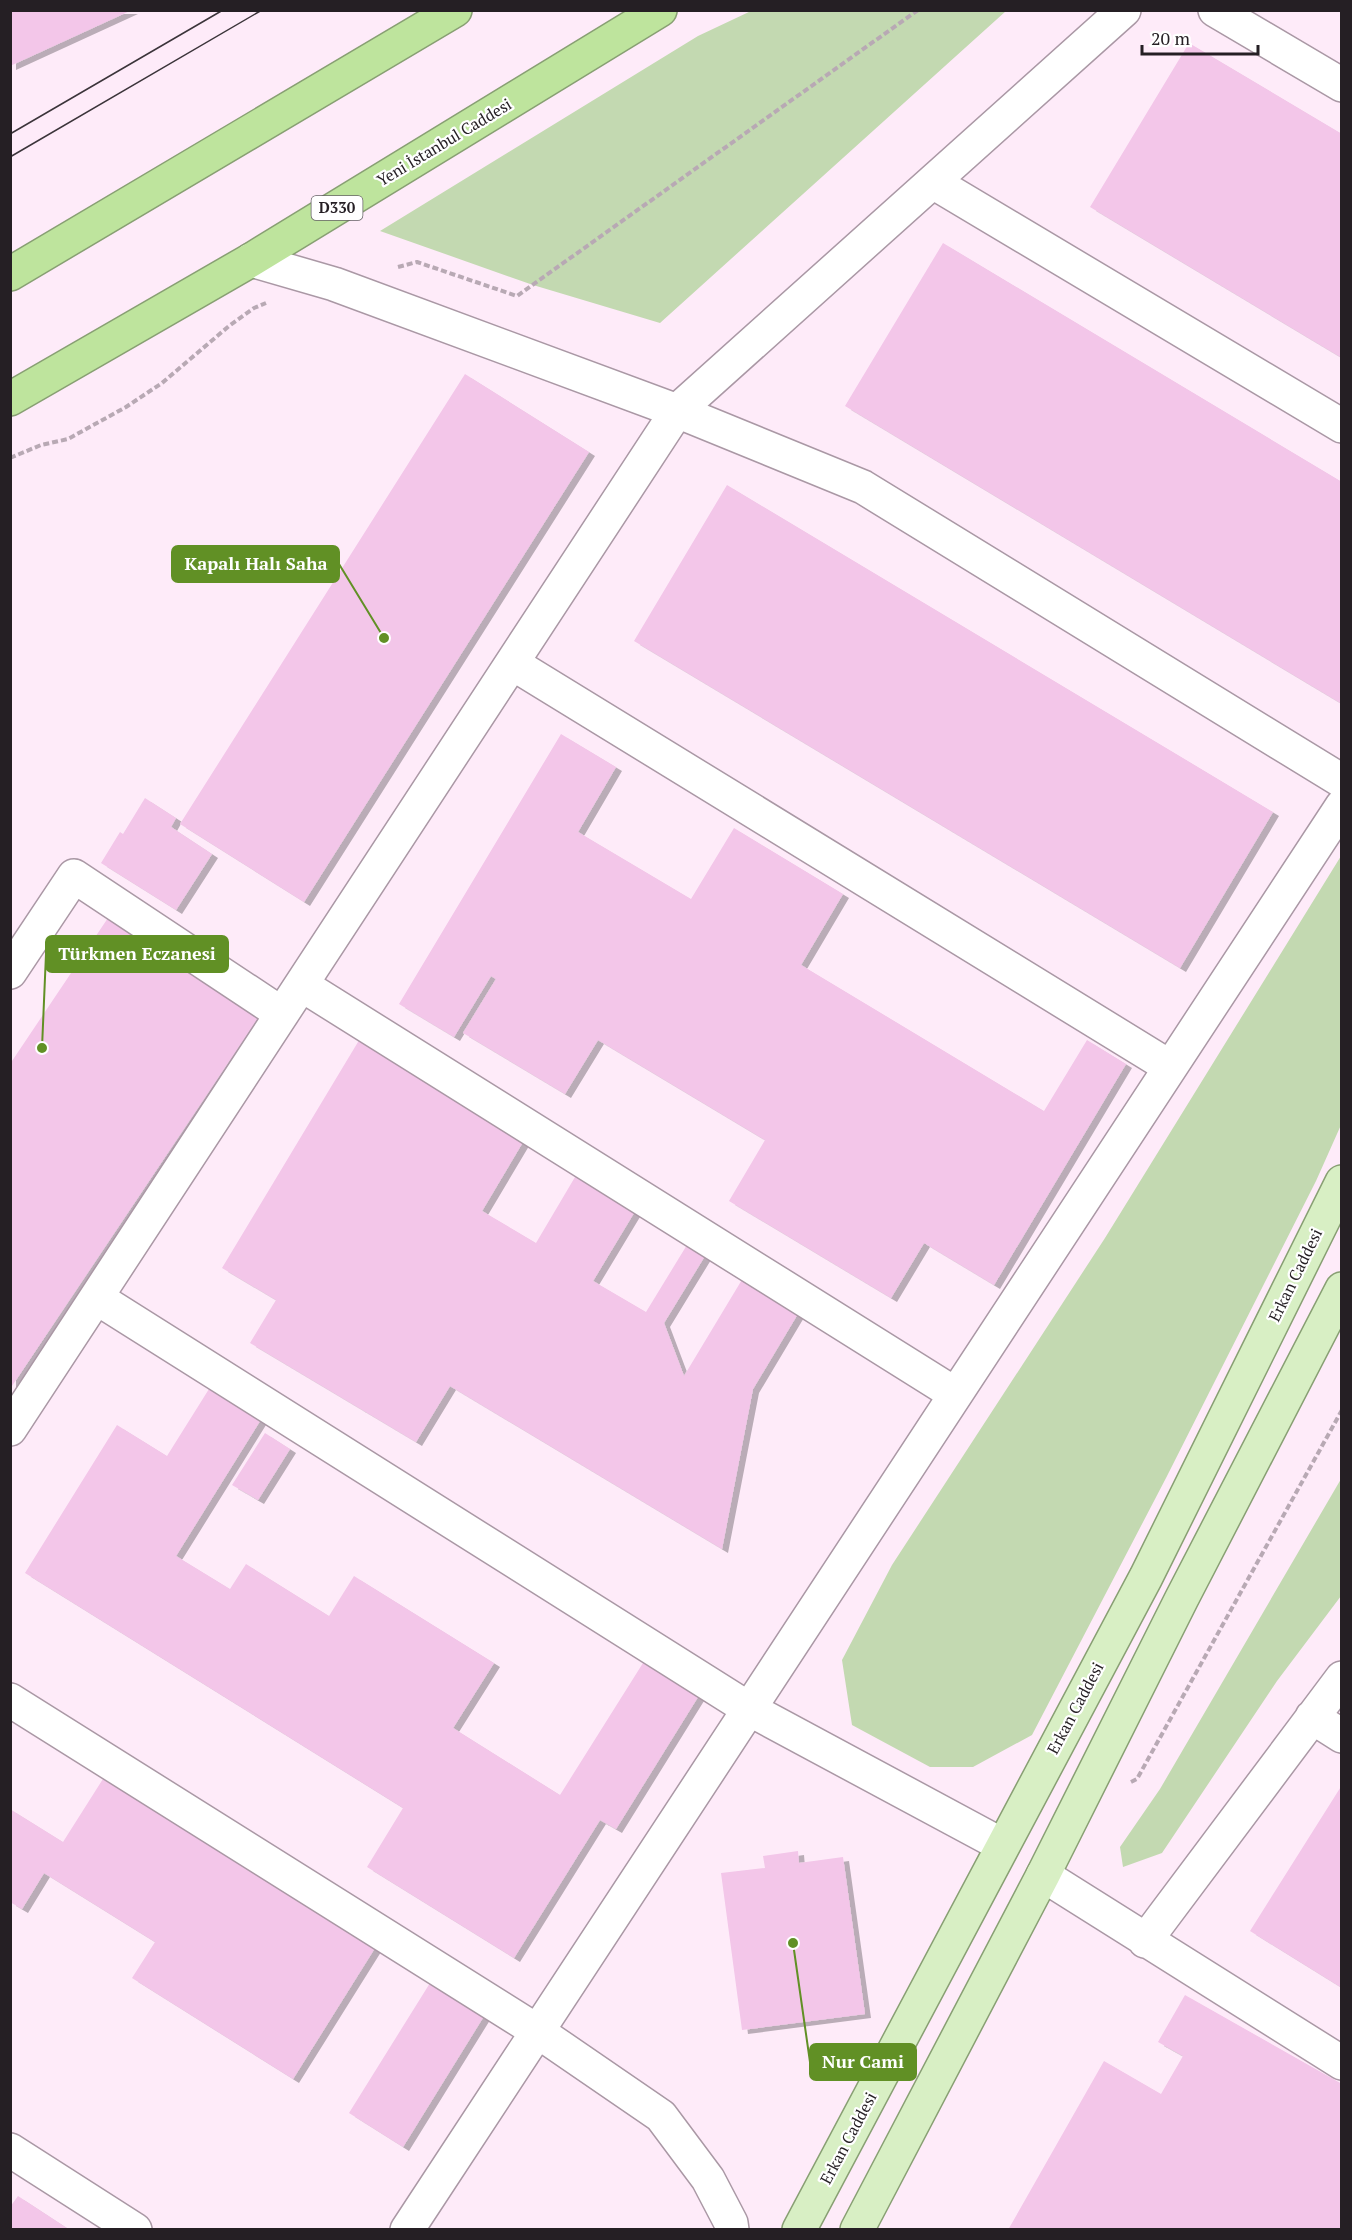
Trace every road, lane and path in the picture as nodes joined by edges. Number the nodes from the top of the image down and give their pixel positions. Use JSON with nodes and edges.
{"nodes":[{"id":1,"x":454,"y":10,"type":"edge"},
{"id":2,"x":660,"y":10,"type":"edge"},
{"id":3,"x":918,"y":10,"type":"edge"},
{"id":4,"x":1124,"y":10,"type":"edge"},
{"id":5,"x":1215,"y":10,"type":"edge"},
{"id":6,"x":1341,"y":85,"type":"edge"},
{"id":7,"x":933,"y":182,"type":"junction"},
{"id":8,"x":251,"y":260,"type":"junction"},
{"id":9,"x":396,"y":268,"type":"dead end"},
{"id":10,"x":10,"y":274,"type":"edge"},
{"id":11,"x":268,"y":302,"type":"dead end"},
{"id":12,"x":10,"y":399,"type":"edge"},
{"id":13,"x":677,"y":411,"type":"junction"},
{"id":14,"x":1341,"y":426,"type":"edge"},
{"id":15,"x":10,"y":458,"type":"edge"},
{"id":16,"x":512,"y":663,"type":"junction"},
{"id":17,"x":1341,"y":782,"type":"edge"},
{"id":18,"x":1341,"y":806,"type":"edge"},
{"id":19,"x":10,"y":972,"type":"edge"},
{"id":20,"x":302,"y":985,"type":"junction"},
{"id":21,"x":282,"y":1014,"type":"junction"},
{"id":22,"x":1170,"y":1067,"type":"junction"},
{"id":23,"x":1341,"y":1182,"type":"edge"},
{"id":24,"x":1341,"y":1289,"type":"edge"},
{"id":25,"x":97,"y":1298,"type":"junction"},
{"id":26,"x":955,"y":1394,"type":"junction"},
{"id":27,"x":1341,"y":1410,"type":"edge"},
{"id":28,"x":10,"y":1429,"type":"edge"},
{"id":29,"x":1341,"y":1677,"type":"edge"},
{"id":30,"x":10,"y":1700,"type":"edge"},
{"id":31,"x":749,"y":1709,"type":"junction"},
{"id":32,"x":1312,"y":1717,"type":"junction"},
{"id":33,"x":1341,"y":1736,"type":"edge"},
{"id":34,"x":1080,"y":1801,"type":"junction"},
{"id":35,"x":1002,"y":1845,"type":"junction"},
{"id":36,"x":1043,"y":1875,"type":"junction"},
{"id":37,"x":1145,"y":1941,"type":"junction"},
{"id":38,"x":537,"y":2031,"type":"junction"},
{"id":39,"x":1341,"y":2063,"type":"edge"},
{"id":40,"x":10,"y":2151,"type":"edge"},
{"id":41,"x":135,"y":2229,"type":"edge"},
{"id":42,"x":406,"y":2229,"type":"edge"},
{"id":43,"x":732,"y":2229,"type":"edge"},
{"id":44,"x":799,"y":2229,"type":"edge"},
{"id":45,"x":857,"y":2229,"type":"edge"}],
"edges":[{"from":1,"to":10,"type":"highway"},
{"from":2,"to":8,"type":"highway","name":"Yeni İstanbul Caddesi","number":"D330"},
{"from":3,"to":9,"type":"path"},
{"from":4,"to":7,"type":"street"},
{"from":5,"to":6,"type":"street"},
{"from":7,"to":13,"type":"street"},
{"from":7,"to":14,"type":"street"},
{"from":8,"to":12,"type":"highway","name":"Yeni İstanbul Caddesi","number":"D330"},
{"from":8,"to":13,"type":"street"},
{"from":11,"to":15,"type":"path"},
{"from":13,"to":16,"type":"street"},
{"from":13,"to":17,"type":"street"},
{"from":16,"to":20,"type":"street"},
{"from":16,"to":22,"type":"street"},
{"from":18,"to":22,"type":"street"},
{"from":19,"to":21,"type":"street"},
{"from":20,"to":21,"type":"street"},
{"from":20,"to":26,"type":"street"},
{"from":21,"to":25,"type":"street"},
{"from":22,"to":26,"type":"street"},
{"from":23,"to":35,"type":"main road","name":"Erkan Caddesi"},
{"from":24,"to":34,"type":"main road"},
{"from":25,"to":28,"type":"street"},
{"from":25,"to":31,"type":"street"},
{"from":26,"to":31,"type":"street"},
{"from":27,"to":34,"type":"path"},
{"from":29,"to":32,"type":"street"},
{"from":30,"to":38,"type":"street"},
{"from":31,"to":35,"type":"street"},
{"from":31,"to":38,"type":"street"},
{"from":32,"to":33,"type":"street"},
{"from":32,"to":37,"type":"street"},
{"from":34,"to":36,"type":"main road"},
{"from":35,"to":44,"type":"main road","name":"Erkan Caddesi"},
{"from":36,"to":37,"type":"street"},
{"from":36,"to":45,"type":"main road"},
{"from":37,"to":39,"type":"street"},
{"from":38,"to":42,"type":"street"},
{"from":38,"to":43,"type":"street"},
{"from":40,"to":41,"type":"street"}]}
